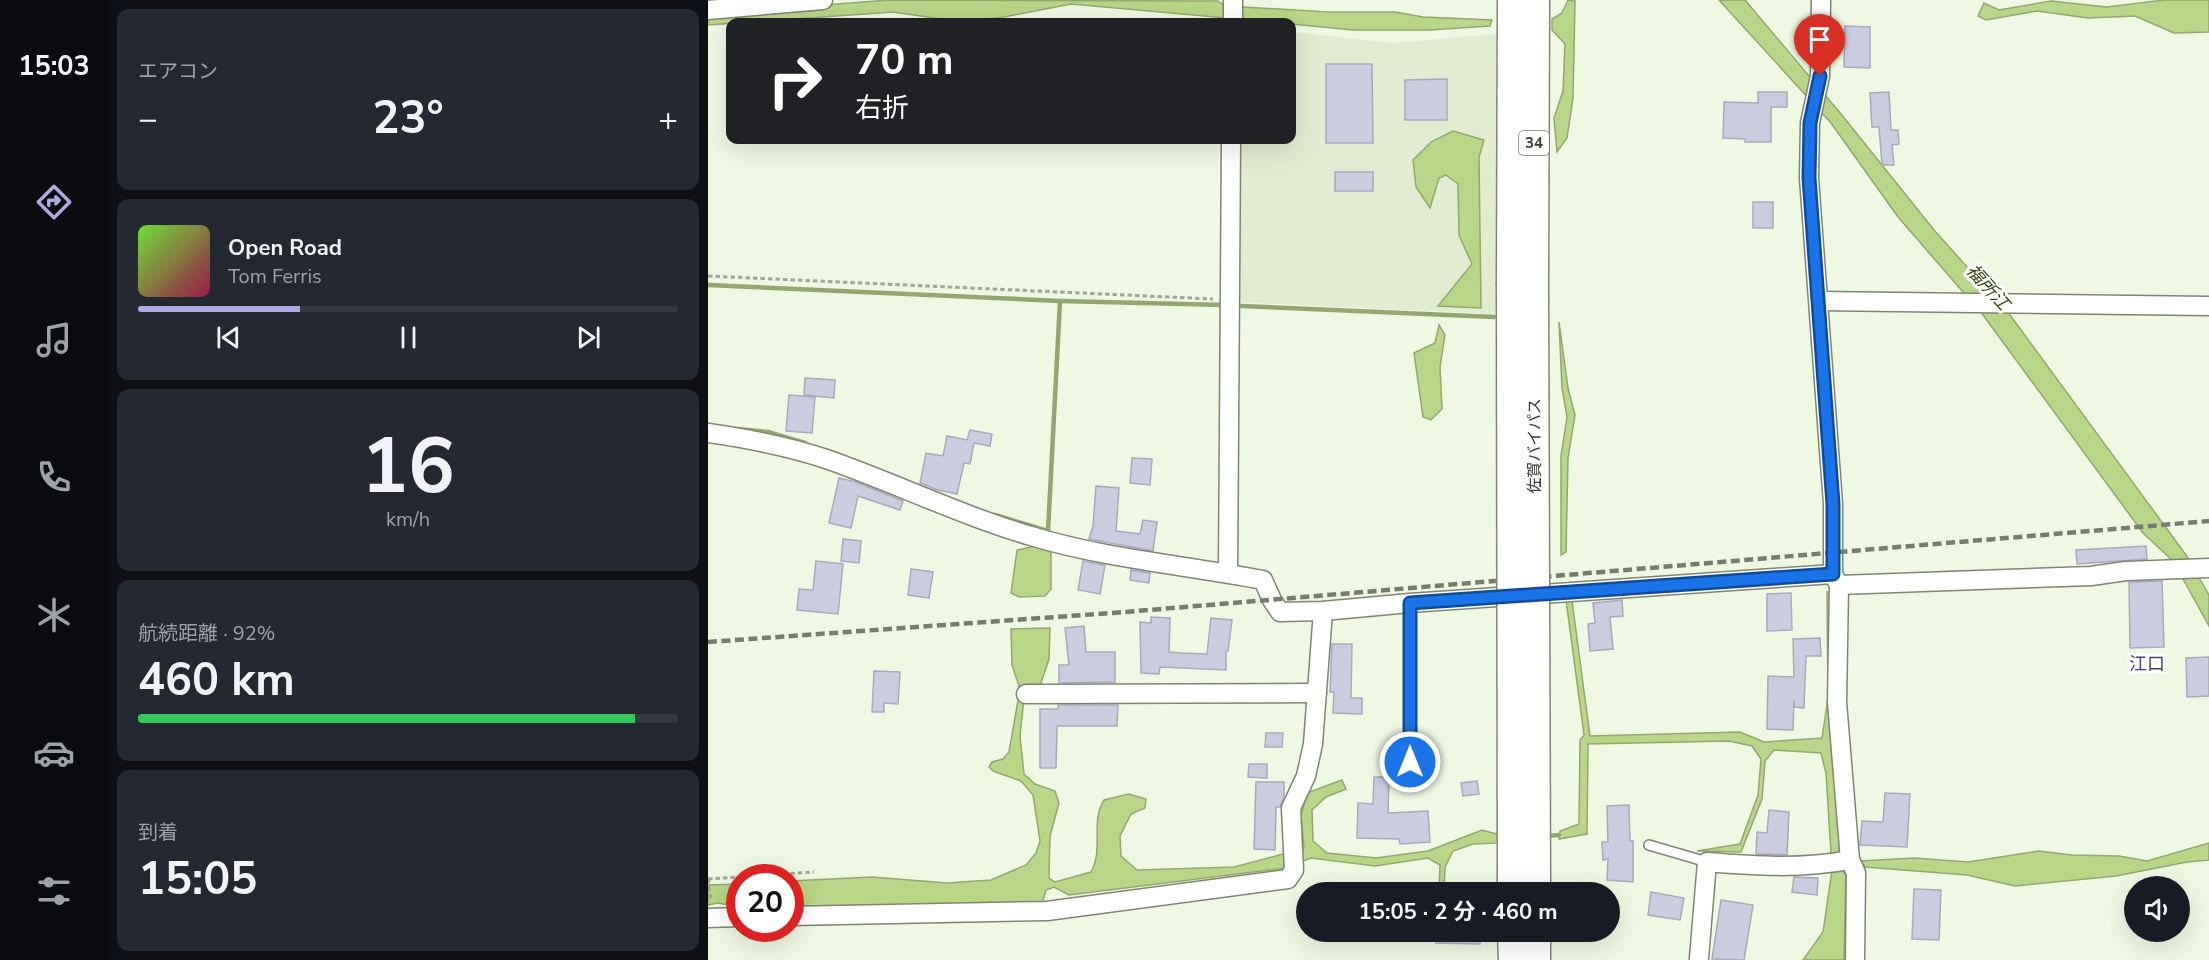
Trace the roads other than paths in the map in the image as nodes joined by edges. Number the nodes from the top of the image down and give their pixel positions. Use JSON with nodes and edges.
{"nodes":[{"id":1,"x":824,"y":0,"type":"edge"},
{"id":2,"x":1233,"y":0,"type":"edge"},
{"id":3,"x":1513,"y":0,"type":"edge"},
{"id":4,"x":1534,"y":0,"type":"edge"},
{"id":5,"x":1821,"y":0,"type":"edge"},
{"id":6,"x":708,"y":10,"type":"edge"},
{"id":7,"x":1233,"y":18,"type":"edge"},
{"id":8,"x":1231,"y":144,"type":"edge"},
{"id":9,"x":1523,"y":284,"type":"junction"},
{"id":10,"x":1819,"y":301,"type":"junction"},
{"id":11,"x":2209,"y":306,"type":"edge"},
{"id":12,"x":708,"y":434,"type":"edge"},
{"id":13,"x":2207,"y":572,"type":"edge"},
{"id":14,"x":1228,"y":573,"type":"junction"},
{"id":15,"x":1836,"y":579,"type":"junction"},
{"id":16,"x":1410,"y":603,"type":"junction"},
{"id":17,"x":1323,"y":611,"type":"junction"},
{"id":18,"x":1026,"y":693,"type":"dead end"},
{"id":19,"x":1317,"y":693,"type":"junction"},
{"id":20,"x":1410,"y":785,"type":"dead end"},
{"id":21,"x":1649,"y":845,"type":"dead end"},
{"id":22,"x":1707,"y":862,"type":"junction"},
{"id":23,"x":1846,"y":864,"type":"junction"},
{"id":24,"x":1513,"y":882,"type":"edge"},
{"id":25,"x":1535,"y":882,"type":"edge"},
{"id":26,"x":804,"y":916,"type":"edge"},
{"id":27,"x":726,"y":917,"type":"edge"},
{"id":28,"x":710,"y":918,"type":"edge"},
{"id":29,"x":1513,"y":942,"type":"edge"},
{"id":30,"x":1535,"y":942,"type":"edge"},
{"id":31,"x":1698,"y":959,"type":"edge"},
{"id":32,"x":1514,"y":960,"type":"edge"},
{"id":33,"x":1535,"y":960,"type":"edge"},
{"id":34,"x":1855,"y":960,"type":"edge"}],
"edges":[{"from":1,"to":6,"type":"street"},
{"from":2,"to":7,"type":"street"},
{"from":3,"to":9,"type":"highway","name":"佐賀バイパス","number":"34"},
{"from":4,"to":9,"type":"highway","name":"佐賀バイパス","number":"34"},
{"from":5,"to":10,"type":"street"},
{"from":8,"to":14,"type":"street"},
{"from":9,"to":24,"type":"highway","name":"佐賀バイパス","number":"34","bridge":true},
{"from":9,"to":25,"type":"highway","name":"佐賀バイパス","number":"34","bridge":true},
{"from":10,"to":11,"type":"street"},
{"from":10,"to":15,"type":"street"},
{"from":12,"to":14,"type":"street"},
{"from":13,"to":15,"type":"street"},
{"from":14,"to":17,"type":"street"},
{"from":15,"to":16,"type":"street"},
{"from":15,"to":23,"type":"street"},
{"from":16,"to":17,"type":"street"},
{"from":16,"to":20,"type":"lane"},
{"from":17,"to":19,"type":"street"},
{"from":18,"to":19,"type":"street"},
{"from":19,"to":26,"type":"street"},
{"from":21,"to":22,"type":"lane"},
{"from":22,"to":23,"type":"street"},
{"from":22,"to":31,"type":"street"},
{"from":23,"to":34,"type":"street"},
{"from":27,"to":28,"type":"street"},
{"from":29,"to":32,"type":"highway"},
{"from":30,"to":33,"type":"highway"}]}
